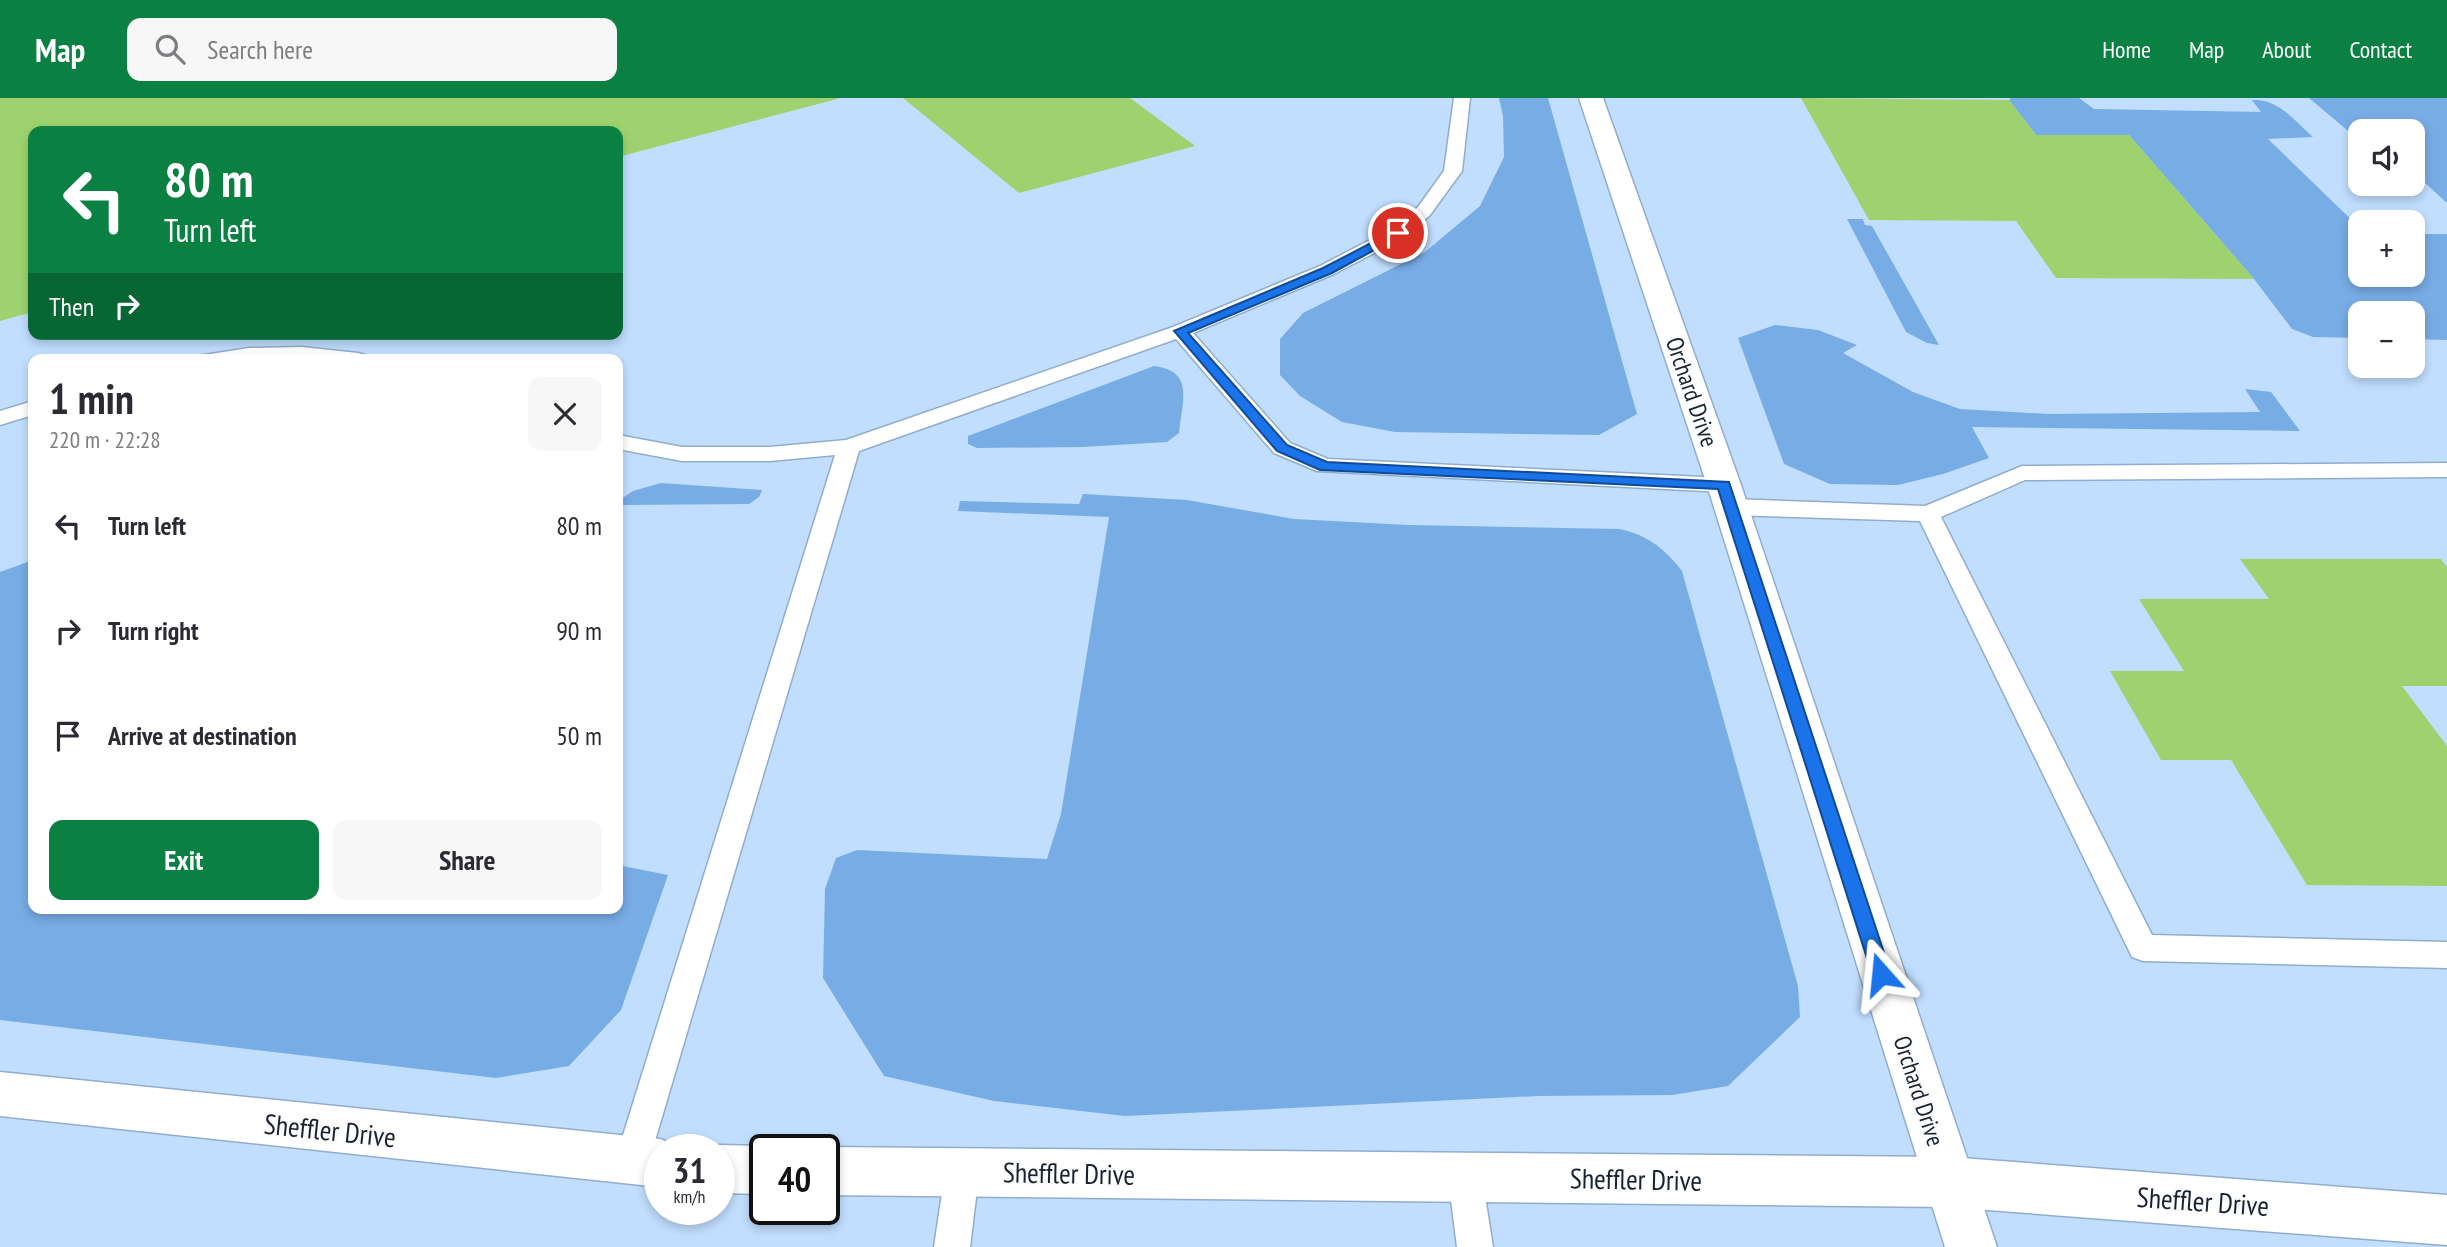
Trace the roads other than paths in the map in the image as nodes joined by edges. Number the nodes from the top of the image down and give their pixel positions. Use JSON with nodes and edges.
{"nodes":[{"id":1,"x":1462,"y":98,"type":"edge"},
{"id":2,"x":1591,"y":98,"type":"edge"},
{"id":3,"x":1180,"y":331,"type":"junction"},
{"id":4,"x":247,"y":354,"type":"edge"},
{"id":5,"x":329,"y":354,"type":"edge"},
{"id":6,"x":28,"y":410,"type":"edge"},
{"id":7,"x":0,"y":418,"type":"edge"},
{"id":8,"x":623,"y":443,"type":"edge"},
{"id":9,"x":849,"y":447,"type":"junction"},
{"id":10,"x":2447,"y":470,"type":"edge"},
{"id":11,"x":1727,"y":496,"type":"junction"},
{"id":12,"x":1928,"y":514,"type":"junction"},
{"id":13,"x":2447,"y":954,"type":"edge"},
{"id":14,"x":0,"y":1094,"type":"edge"},
{"id":15,"x":654,"y":1134,"type":"edge"},
{"id":16,"x":644,"y":1162,"type":"edge"},
{"id":17,"x":840,"y":1171,"type":"edge"},
{"id":18,"x":962,"y":1172,"type":"junction"},
{"id":19,"x":1465,"y":1177,"type":"junction"},
{"id":20,"x":1948,"y":1182,"type":"junction"},
{"id":21,"x":2447,"y":1220,"type":"edge"},
{"id":22,"x":953,"y":1247,"type":"edge"},
{"id":23,"x":1475,"y":1247,"type":"edge"},
{"id":24,"x":1971,"y":1247,"type":"edge"}],
"edges":[{"from":1,"to":3,"type":"lane"},
{"from":2,"to":11,"type":"street","name":"Orchard Drive"},
{"from":3,"to":9,"type":"lane"},
{"from":3,"to":11,"type":"lane"},
{"from":4,"to":5,"type":"lane"},
{"from":6,"to":7,"type":"lane"},
{"from":8,"to":9,"type":"lane"},
{"from":9,"to":15,"type":"lane"},
{"from":10,"to":12,"type":"lane"},
{"from":11,"to":12,"type":"lane"},
{"from":11,"to":20,"type":"street","name":"Orchard Drive"},
{"from":12,"to":13,"type":"lane"},
{"from":14,"to":16,"type":"street","name":"Sheffler Drive"},
{"from":17,"to":18,"type":"street","name":"Sheffler Drive"},
{"from":18,"to":19,"type":"street","name":"Sheffler Drive"},
{"from":18,"to":22,"type":"lane"},
{"from":19,"to":20,"type":"street","name":"Sheffler Drive"},
{"from":19,"to":23,"type":"lane"},
{"from":20,"to":21,"type":"street","name":"Sheffler Drive"},
{"from":20,"to":24,"type":"street","name":"Orchard Drive"}]}
